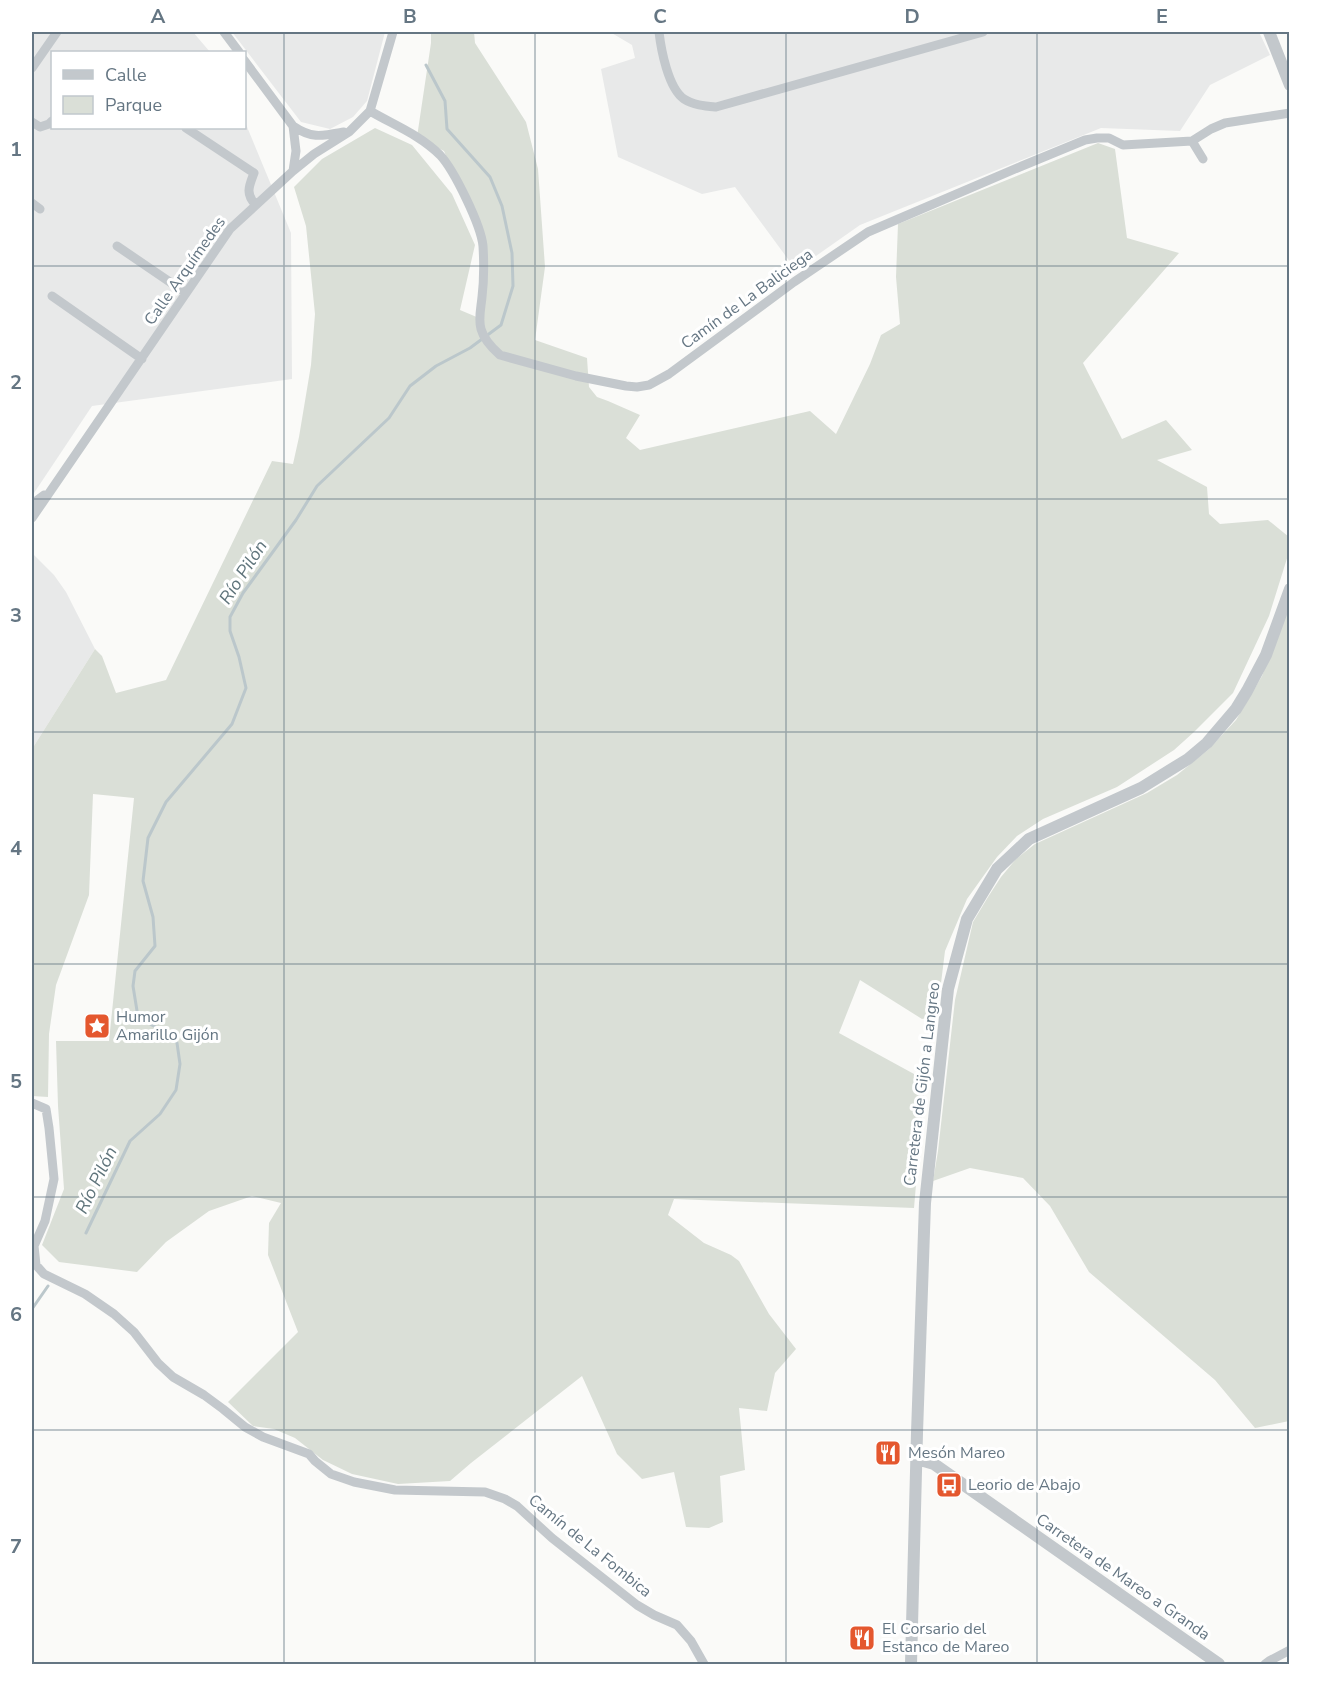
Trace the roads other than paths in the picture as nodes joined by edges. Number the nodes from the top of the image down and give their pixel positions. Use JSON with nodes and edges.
{"nodes":[{"id":1,"x":57,"y":32,"type":"edge"},
{"id":2,"x":224,"y":32,"type":"edge"},
{"id":3,"x":393,"y":32,"type":"edge"},
{"id":4,"x":659,"y":32,"type":"edge"},
{"id":5,"x":983,"y":32,"type":"edge"},
{"id":6,"x":1269,"y":32,"type":"edge"},
{"id":7,"x":238,"y":51,"type":"edge"},
{"id":8,"x":246,"y":63,"type":"edge"},
{"id":9,"x":32,"y":68,"type":"edge"},
{"id":10,"x":1288,"y":79,"type":"edge"},
{"id":11,"x":370,"y":111,"type":"junction"},
{"id":12,"x":1290,"y":113,"type":"edge"},
{"id":13,"x":32,"y":122,"type":"edge"},
{"id":14,"x":51,"y":122,"type":"edge"},
{"id":15,"x":293,"y":126,"type":"junction"},
{"id":16,"x":188,"y":129,"type":"edge"},
{"id":17,"x":349,"y":132,"type":"junction"},
{"id":18,"x":1192,"y":141,"type":"junction"},
{"id":19,"x":1203,"y":159,"type":"dead end"},
{"id":20,"x":293,"y":171,"type":"junction"},
{"id":21,"x":256,"y":205,"type":"junction"},
{"id":22,"x":117,"y":246,"type":"dead end"},
{"id":23,"x":186,"y":292,"type":"junction"},
{"id":24,"x":52,"y":296,"type":"dead end"},
{"id":25,"x":142,"y":359,"type":"junction"},
{"id":26,"x":51,"y":490,"type":"junction"},
{"id":27,"x":32,"y":504,"type":"edge"},
{"id":28,"x":32,"y":518,"type":"edge"},
{"id":29,"x":1290,"y":589,"type":"edge"},
{"id":30,"x":32,"y":1103,"type":"edge"},
{"id":31,"x":916,"y":1459,"type":"junction"},
{"id":32,"x":1290,"y":1650,"type":"edge"},
{"id":33,"x":704,"y":1665,"type":"edge"},
{"id":34,"x":911,"y":1665,"type":"edge"},
{"id":35,"x":1219,"y":1665,"type":"edge"},
{"id":36,"x":1265,"y":1665,"type":"edge"}],
"edges":[{"from":1,"to":9,"type":"street"},
{"from":2,"to":7,"type":"street"},
{"from":3,"to":11,"type":"street","name":"Calle Arquímedes"},
{"from":4,"to":5,"type":"street"},
{"from":6,"to":10,"type":"street"},
{"from":8,"to":15,"type":"street"},
{"from":11,"to":17,"type":"street","name":"Calle Arquímedes"},
{"from":11,"to":18,"type":"street","name":"Camín de La Baliciega"},
{"from":12,"to":18,"type":"street","name":"Camín de La Baliciega"},
{"from":13,"to":14,"type":"street"},
{"from":15,"to":17,"type":"street"},
{"from":15,"to":20,"type":"street"},
{"from":16,"to":21,"type":"street"},
{"from":17,"to":20,"type":"street","name":"Calle Arquímedes"},
{"from":18,"to":19,"type":"street"},
{"from":20,"to":21,"type":"street","name":"Calle Arquímedes"},
{"from":21,"to":23,"type":"street","name":"Calle Arquímedes"},
{"from":22,"to":23,"type":"street"},
{"from":23,"to":25,"type":"street","name":"Calle Arquímedes"},
{"from":24,"to":25,"type":"street"},
{"from":25,"to":26,"type":"street","name":"Calle Arquímedes"},
{"from":26,"to":27,"type":"street"},
{"from":26,"to":28,"type":"street","name":"Calle Arquímedes"},
{"from":29,"to":31,"type":"street","name":"Carretera de Gijón a Langreo"},
{"from":30,"to":33,"type":"street","name":"Camín de La Fombica"},
{"from":31,"to":34,"type":"street","name":"Carretera de Gijón a Langreo"},
{"from":31,"to":35,"type":"street","name":"Carretera de Mareo a Granda"},
{"from":32,"to":36,"type":"street"}]}
